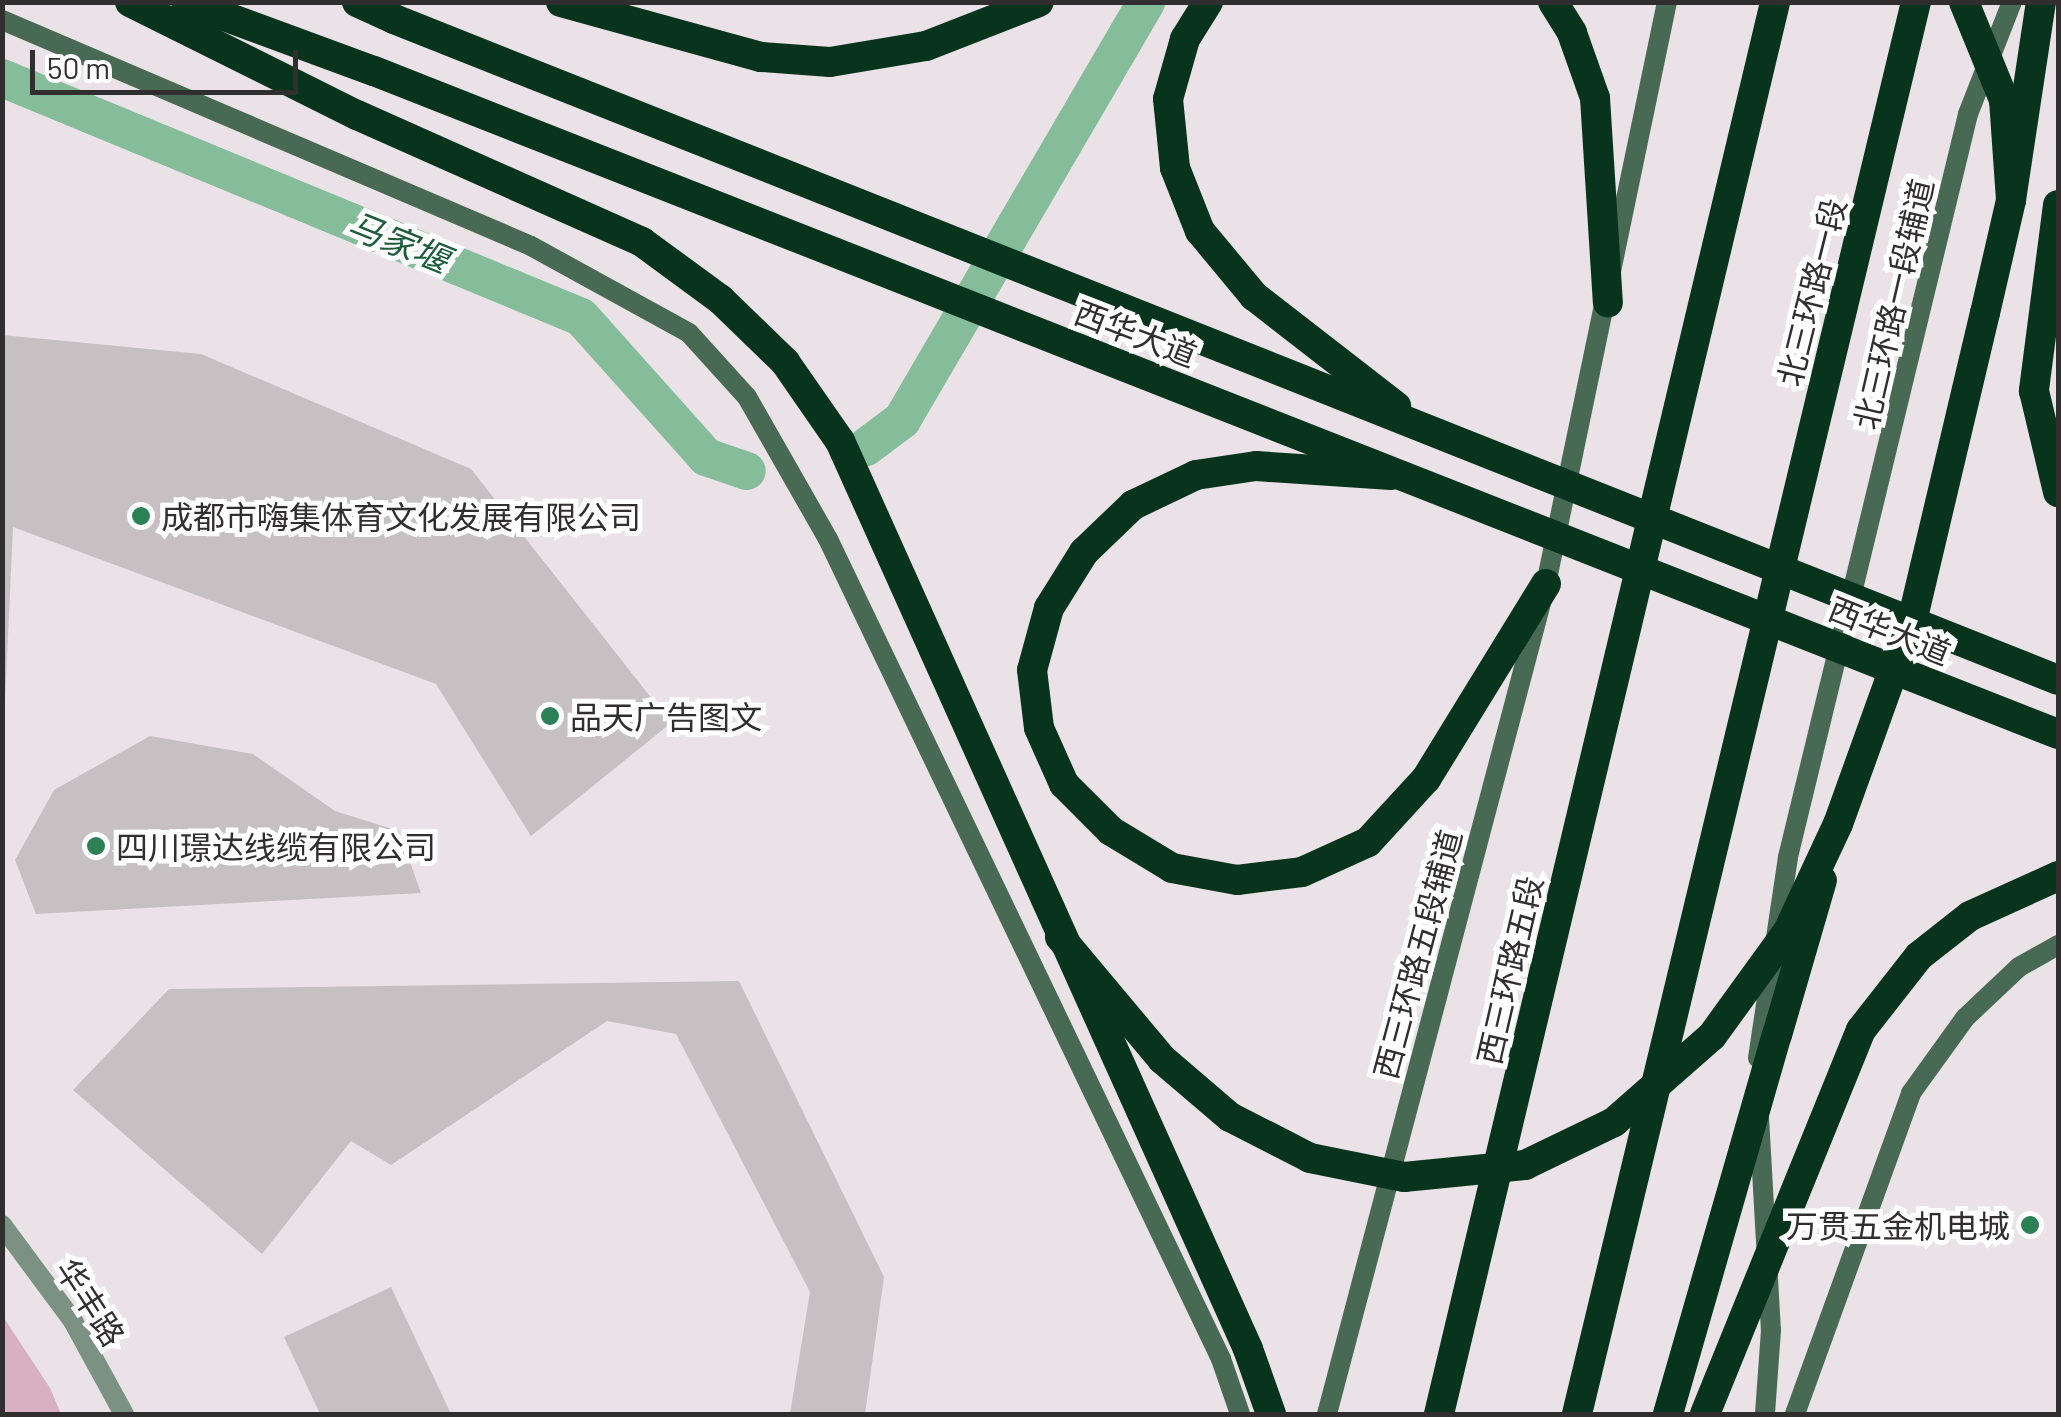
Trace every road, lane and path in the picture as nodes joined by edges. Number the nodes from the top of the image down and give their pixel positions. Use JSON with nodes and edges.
{"nodes":[{"id":1,"x":130,"y":2,"type":"edge"},
{"id":2,"x":186,"y":2,"type":"edge"},
{"id":3,"x":357,"y":2,"type":"edge"},
{"id":4,"x":561,"y":2,"type":"edge"},
{"id":5,"x":1039,"y":2,"type":"edge"},
{"id":6,"x":1208,"y":2,"type":"edge"},
{"id":7,"x":1553,"y":2,"type":"edge"},
{"id":8,"x":1667,"y":2,"type":"edge"},
{"id":9,"x":1775,"y":2,"type":"edge"},
{"id":10,"x":1916,"y":2,"type":"edge"},
{"id":11,"x":1964,"y":2,"type":"edge"},
{"id":12,"x":2012,"y":2,"type":"edge"},
{"id":13,"x":2042,"y":2,"type":"edge"},
{"id":14,"x":2,"y":20,"type":"edge"},
{"id":15,"x":2011,"y":200,"type":"junction"},
{"id":16,"x":2058,"y":205,"type":"edge"},
{"id":17,"x":1608,"y":303,"type":"junction"},
{"id":18,"x":1426,"y":429,"type":"junction"},
{"id":19,"x":1404,"y":476,"type":"junction"},
{"id":20,"x":2058,"y":492,"type":"edge"},
{"id":21,"x":1546,"y":584,"type":"junction"},
{"id":22,"x":2058,"y":680,"type":"edge"},
{"id":23,"x":2058,"y":734,"type":"edge"},
{"id":24,"x":1838,"y":824,"type":"junction"},
{"id":25,"x":2058,"y":876,"type":"edge"},
{"id":26,"x":1060,"y":938,"type":"junction"},
{"id":27,"x":2058,"y":944,"type":"edge"},
{"id":28,"x":2,"y":1225,"type":"edge"},
{"id":29,"x":124,"y":1414,"type":"edge"},
{"id":30,"x":1240,"y":1414,"type":"edge"},
{"id":31,"x":1271,"y":1414,"type":"edge"},
{"id":32,"x":1327,"y":1414,"type":"edge"},
{"id":33,"x":1439,"y":1414,"type":"edge"},
{"id":34,"x":1577,"y":1414,"type":"edge"},
{"id":35,"x":1668,"y":1414,"type":"edge"},
{"id":36,"x":1705,"y":1414,"type":"edge"},
{"id":37,"x":1765,"y":1414,"type":"edge"},
{"id":38,"x":1796,"y":1414,"type":"edge"}],
"edges":[{"from":1,"to":26,"type":"highway"},
{"from":2,"to":19,"type":"highway","name":"西华大道","bridge":true},
{"from":3,"to":18,"type":"highway","name":"西华大道","bridge":true},
{"from":4,"to":5,"type":"highway","bridge":true},
{"from":6,"to":18,"type":"highway","bridge":true},
{"from":7,"to":17,"type":"highway"},
{"from":8,"to":17,"type":"main road"},
{"from":9,"to":33,"type":"highway","name":"西三环路五段"},
{"from":10,"to":34,"type":"highway","name":"北三环路一段"},
{"from":11,"to":15,"type":"highway","bridge":true},
{"from":12,"to":37,"type":"main road","name":"北三环路一段辅道"},
{"from":13,"to":15,"type":"highway","bridge":true},
{"from":14,"to":30,"type":"main road"},
{"from":15,"to":24,"type":"highway","bridge":true},
{"from":16,"to":20,"type":"highway"},
{"from":17,"to":21,"type":"main road","name":"西三环路五段辅道"},
{"from":18,"to":22,"type":"highway","name":"西华大道","bridge":true},
{"from":19,"to":21,"type":"highway","bridge":true},
{"from":19,"to":23,"type":"highway","name":"西华大道","bridge":true},
{"from":21,"to":32,"type":"main road","name":"西三环路五段辅道"},
{"from":24,"to":26,"type":"highway","bridge":true},
{"from":24,"to":35,"type":"highway","bridge":true},
{"from":25,"to":36,"type":"highway","bridge":true},
{"from":26,"to":31,"type":"highway","bridge":true},
{"from":27,"to":38,"type":"main road"},
{"from":28,"to":29,"type":"street","name":"华丰路"}]}
